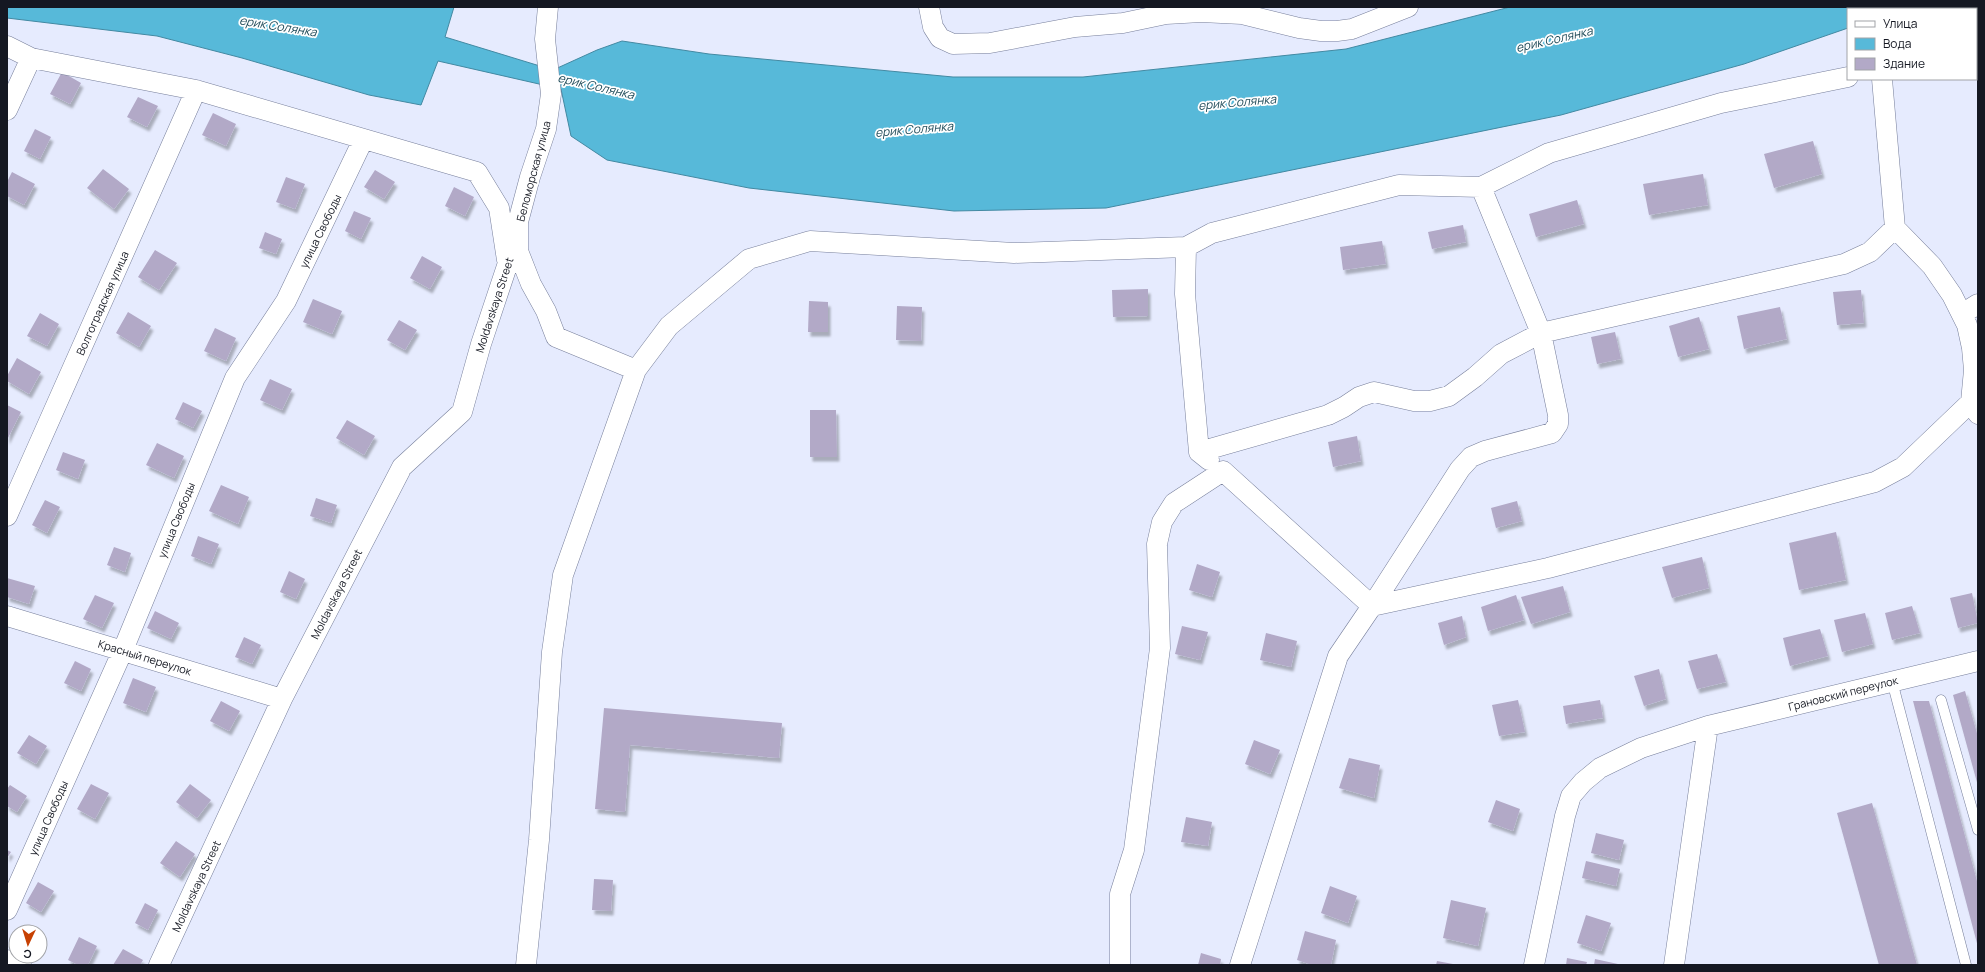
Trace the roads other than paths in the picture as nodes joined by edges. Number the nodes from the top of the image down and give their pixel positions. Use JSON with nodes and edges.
{"nodes":[{"id":1,"x":548,"y":7,"type":"edge"},
{"id":2,"x":929,"y":7,"type":"edge"},
{"id":3,"x":1408,"y":7,"type":"edge"},
{"id":4,"x":7,"y":46,"type":"edge"},
{"id":5,"x":31,"y":58,"type":"junction"},
{"id":6,"x":1847,"y":77,"type":"edge"},
{"id":7,"x":1882,"y":80,"type":"edge"},
{"id":8,"x":196,"y":90,"type":"junction"},
{"id":9,"x":7,"y":110,"type":"edge"},
{"id":10,"x":363,"y":140,"type":"junction"},
{"id":11,"x":1481,"y":187,"type":"junction"},
{"id":12,"x":1896,"y":228,"type":"junction"},
{"id":13,"x":518,"y":233,"type":"junction"},
{"id":14,"x":1186,"y":247,"type":"junction"},
{"id":15,"x":508,"y":264,"type":"junction"},
{"id":16,"x":1970,"y":309,"type":"edge"},
{"id":17,"x":1541,"y":334,"type":"junction"},
{"id":18,"x":636,"y":370,"type":"junction"},
{"id":19,"x":1975,"y":408,"type":"edge"},
{"id":20,"x":1199,"y":452,"type":"junction"},
{"id":21,"x":1224,"y":471,"type":"junction"},
{"id":22,"x":7,"y":516,"type":"edge"},
{"id":23,"x":1372,"y":606,"type":"junction"},
{"id":24,"x":7,"y":616,"type":"edge"},
{"id":25,"x":122,"y":650,"type":"junction"},
{"id":26,"x":1978,"y":661,"type":"edge"},
{"id":27,"x":1892,"y":681,"type":"junction"},
{"id":28,"x":282,"y":699,"type":"junction"},
{"id":29,"x":1941,"y":700,"type":"dead end"},
{"id":30,"x":1708,"y":726,"type":"junction"},
{"id":31,"x":1978,"y":830,"type":"edge"},
{"id":32,"x":7,"y":910,"type":"edge"},
{"id":33,"x":7,"y":960,"type":"edge"},
{"id":34,"x":21,"y":965,"type":"edge"},
{"id":35,"x":159,"y":965,"type":"edge"},
{"id":36,"x":526,"y":965,"type":"edge"},
{"id":37,"x":1120,"y":965,"type":"edge"},
{"id":38,"x":1240,"y":965,"type":"edge"},
{"id":39,"x":1534,"y":965,"type":"edge"},
{"id":40,"x":1674,"y":965,"type":"edge"},
{"id":41,"x":1966,"y":965,"type":"edge"}],
"edges":[{"from":1,"to":13,"type":"street","name":"Беломорская улица"},
{"from":2,"to":3,"type":"street"},
{"from":4,"to":5,"type":"street"},
{"from":5,"to":8,"type":"street"},
{"from":5,"to":9,"type":"street"},
{"from":6,"to":11,"type":"street"},
{"from":7,"to":12,"type":"street"},
{"from":8,"to":10,"type":"street"},
{"from":8,"to":22,"type":"street","name":"Волгоградская улица"},
{"from":10,"to":15,"type":"street"},
{"from":10,"to":25,"type":"street","name":"улица Свободы"},
{"from":11,"to":14,"type":"street"},
{"from":11,"to":17,"type":"street"},
{"from":12,"to":16,"type":"street"},
{"from":12,"to":17,"type":"street"},
{"from":13,"to":15,"type":"street","name":"Moldavskaya Street"},
{"from":13,"to":18,"type":"street","name":"Беломорская улица"},
{"from":14,"to":18,"type":"street"},
{"from":14,"to":20,"type":"street"},
{"from":15,"to":28,"type":"street","name":"Moldavskaya Street"},
{"from":16,"to":19,"type":"street"},
{"from":17,"to":20,"type":"street"},
{"from":17,"to":23,"type":"street"},
{"from":18,"to":36,"type":"street"},
{"from":19,"to":23,"type":"street"},
{"from":20,"to":21,"type":"street"},
{"from":21,"to":23,"type":"street"},
{"from":21,"to":37,"type":"street"},
{"from":23,"to":38,"type":"street"},
{"from":24,"to":25,"type":"street","name":"Красный переулок"},
{"from":25,"to":28,"type":"street","name":"Красный переулок"},
{"from":25,"to":32,"type":"street","name":"улица Свободы"},
{"from":26,"to":27,"type":"street","name":"Грановский переулок"},
{"from":27,"to":30,"type":"street","name":"Грановский переулок"},
{"from":27,"to":41,"type":"lane"},
{"from":28,"to":35,"type":"street","name":"Moldavskaya Street"},
{"from":29,"to":31,"type":"lane"},
{"from":30,"to":39,"type":"street","name":"Грановский переулок"},
{"from":30,"to":40,"type":"street"},
{"from":33,"to":34,"type":"street"}]}
